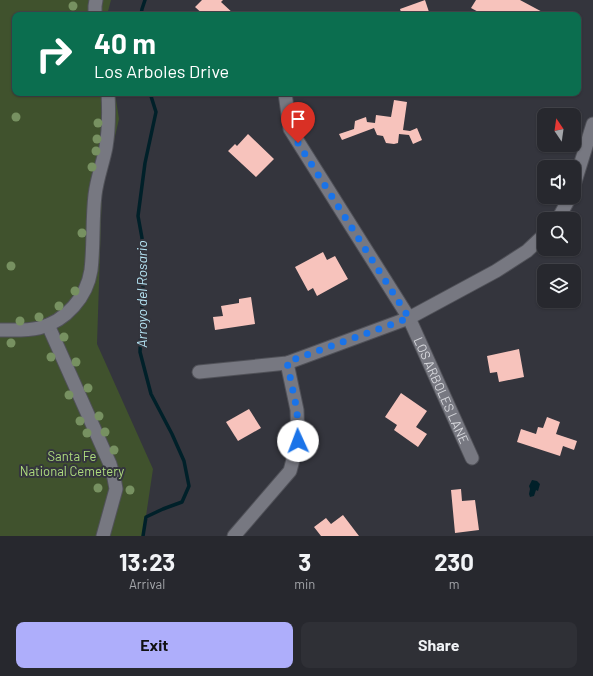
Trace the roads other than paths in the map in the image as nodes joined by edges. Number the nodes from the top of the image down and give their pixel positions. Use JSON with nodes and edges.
{"nodes":[{"id":1,"x":96,"y":0,"type":"edge"},
{"id":2,"x":95,"y":12,"type":"edge"},
{"id":3,"x":108,"y":96,"type":"edge"},
{"id":4,"x":285,"y":96,"type":"edge"},
{"id":5,"x":593,"y":124,"type":"edge"},
{"id":6,"x":581,"y":163,"type":"edge"},
{"id":7,"x":537,"y":242,"type":"edge"},
{"id":8,"x":409,"y":318,"type":"junction"},
{"id":9,"x":48,"y":325,"type":"junction"},
{"id":10,"x":0,"y":330,"type":"edge"},
{"id":11,"x":287,"y":362,"type":"junction"},
{"id":12,"x":199,"y":372,"type":"dead end"},
{"id":13,"x":472,"y":458,"type":"dead end"},
{"id":14,"x":103,"y":536,"type":"edge"},
{"id":15,"x":234,"y":536,"type":"edge"}],
"edges":[{"from":1,"to":2,"type":"street"},
{"from":3,"to":9,"type":"street"},
{"from":4,"to":8,"type":"street","name":"LOS ARBOLES LANE"},
{"from":5,"to":6,"type":"street"},
{"from":7,"to":8,"type":"street"},
{"from":8,"to":11,"type":"street"},
{"from":8,"to":13,"type":"street","name":"LOS ARBOLES LANE"},
{"from":9,"to":10,"type":"street"},
{"from":9,"to":14,"type":"street"},
{"from":11,"to":12,"type":"street"},
{"from":11,"to":15,"type":"street"}]}
